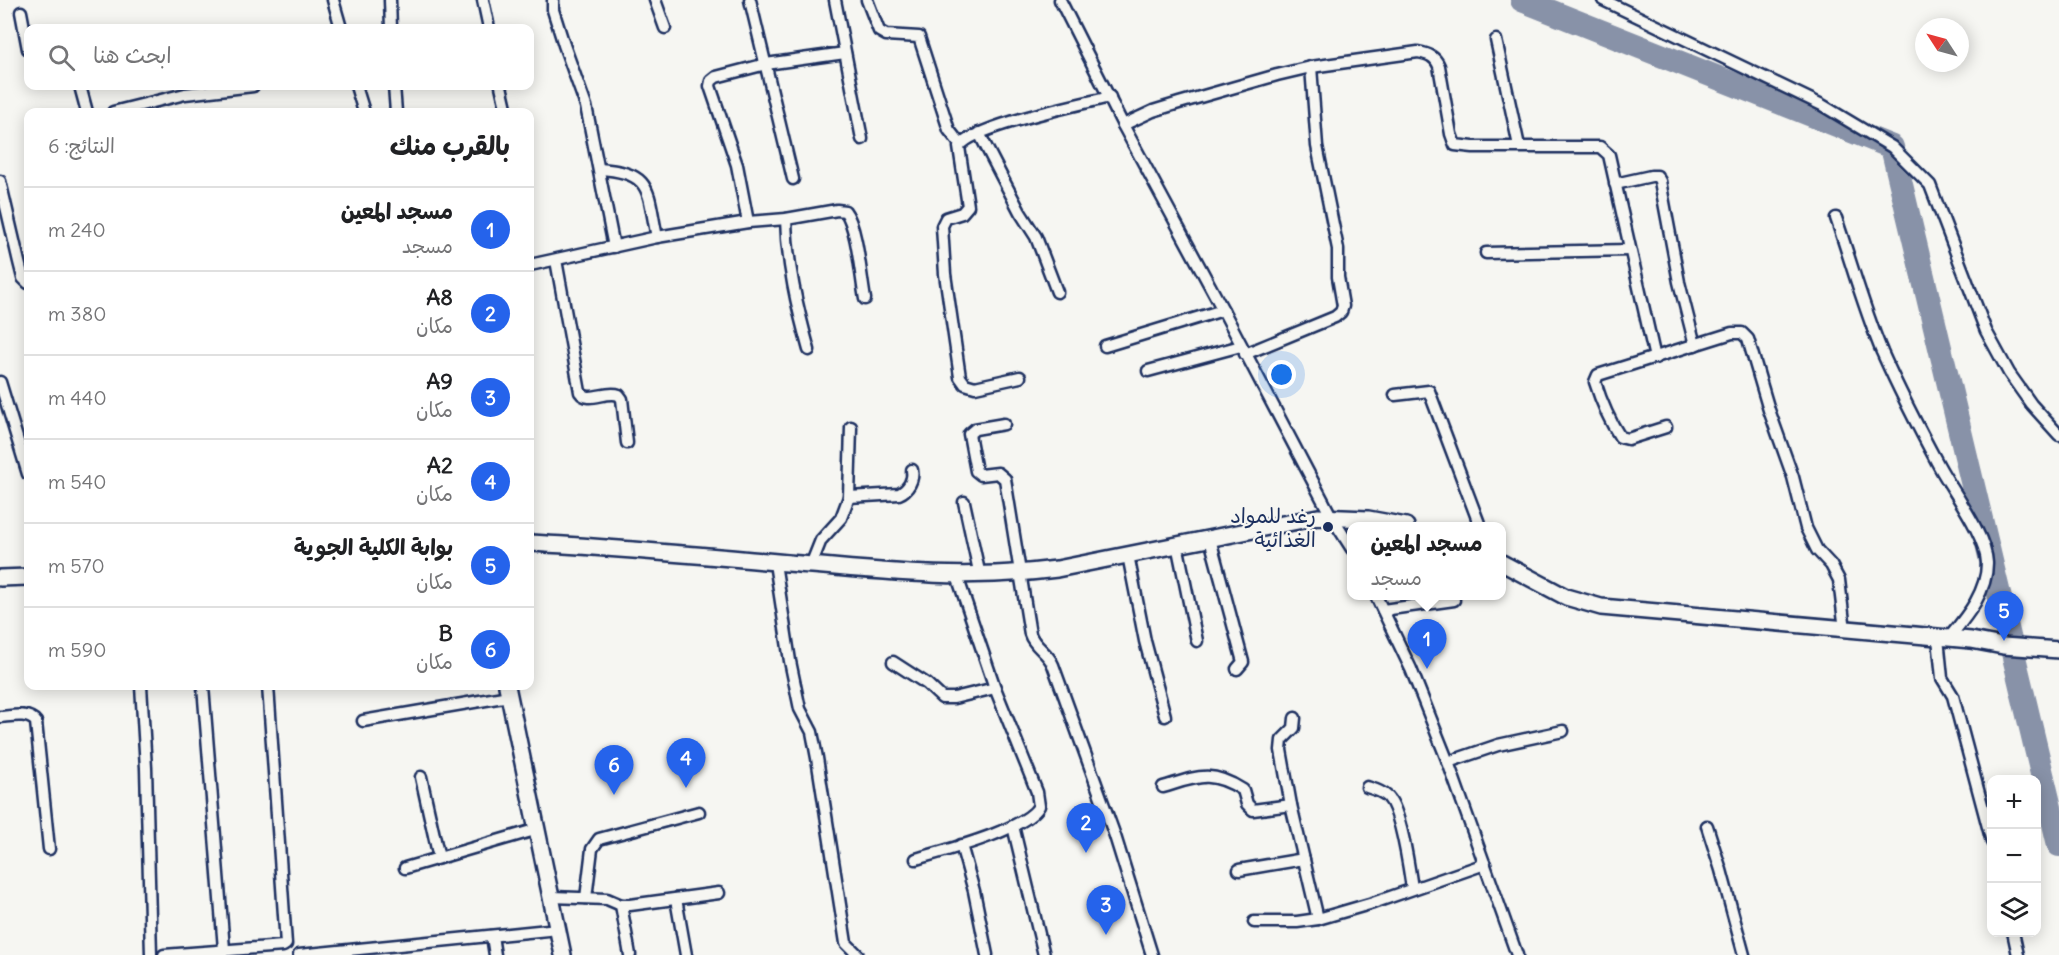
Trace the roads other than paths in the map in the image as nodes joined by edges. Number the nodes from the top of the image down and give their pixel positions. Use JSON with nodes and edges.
{"nodes":[{"id":1,"x":333,"y":0,"type":"edge"},
{"id":2,"x":390,"y":0,"type":"edge"},
{"id":3,"x":483,"y":0,"type":"edge"},
{"id":4,"x":553,"y":0,"type":"edge"},
{"id":5,"x":654,"y":0,"type":"edge"},
{"id":6,"x":750,"y":0,"type":"edge"},
{"id":7,"x":835,"y":0,"type":"edge"},
{"id":8,"x":867,"y":0,"type":"edge"},
{"id":9,"x":1060,"y":0,"type":"edge"},
{"id":10,"x":1603,"y":0,"type":"edge"},
{"id":11,"x":21,"y":12,"type":"dead end"},
{"id":12,"x":340,"y":24,"type":"edge"},
{"id":13,"x":391,"y":24,"type":"edge"},
{"id":14,"x":488,"y":24,"type":"edge"},
{"id":15,"x":24,"y":28,"type":"edge"},
{"id":16,"x":665,"y":28,"type":"dead end"},
{"id":17,"x":1496,"y":40,"type":"dead end"},
{"id":18,"x":845,"y":53,"type":"junction"},
{"id":19,"x":766,"y":64,"type":"junction"},
{"id":20,"x":1311,"y":67,"type":"junction"},
{"id":21,"x":81,"y":90,"type":"edge"},
{"id":22,"x":219,"y":90,"type":"edge"},
{"id":23,"x":357,"y":90,"type":"edge"},
{"id":24,"x":394,"y":90,"type":"edge"},
{"id":25,"x":502,"y":90,"type":"edge"},
{"id":26,"x":1110,"y":97,"type":"junction"},
{"id":27,"x":85,"y":108,"type":"edge"},
{"id":28,"x":129,"y":108,"type":"edge"},
{"id":29,"x":363,"y":108,"type":"edge"},
{"id":30,"x":396,"y":108,"type":"edge"},
{"id":31,"x":506,"y":108,"type":"edge"},
{"id":32,"x":1123,"y":125,"type":"junction"},
{"id":33,"x":980,"y":134,"type":"junction"},
{"id":34,"x":862,"y":139,"type":"dead end"},
{"id":35,"x":960,"y":144,"type":"junction"},
{"id":36,"x":1519,"y":146,"type":"junction"},
{"id":37,"x":599,"y":169,"type":"junction"},
{"id":38,"x":793,"y":179,"type":"dead end"},
{"id":39,"x":0,"y":181,"type":"edge"},
{"id":40,"x":1615,"y":184,"type":"junction"},
{"id":41,"x":1836,"y":218,"type":"dead end"},
{"id":42,"x":786,"y":219,"type":"junction"},
{"id":43,"x":748,"y":222,"type":"junction"},
{"id":44,"x":657,"y":237,"type":"junction"},
{"id":45,"x":614,"y":247,"type":"junction"},
{"id":46,"x":1630,"y":250,"type":"junction"},
{"id":47,"x":1486,"y":254,"type":"dead end"},
{"id":48,"x":556,"y":260,"type":"junction"},
{"id":49,"x":534,"y":264,"type":"edge"},
{"id":50,"x":24,"y":279,"type":"edge"},
{"id":51,"x":1057,"y":292,"type":"dead end"},
{"id":52,"x":865,"y":299,"type":"dead end"},
{"id":53,"x":1223,"y":310,"type":"junction"},
{"id":54,"x":1695,"y":345,"type":"junction"},
{"id":55,"x":1106,"y":346,"type":"dead end"},
{"id":56,"x":809,"y":350,"type":"dead end"},
{"id":57,"x":1243,"y":350,"type":"junction"},
{"id":58,"x":1655,"y":358,"type":"junction"},
{"id":59,"x":1148,"y":370,"type":"dead end"},
{"id":60,"x":1020,"y":377,"type":"dead end"},
{"id":61,"x":0,"y":382,"type":"edge"},
{"id":62,"x":1395,"y":395,"type":"dead end"},
{"id":63,"x":1004,"y":424,"type":"dead end"},
{"id":64,"x":851,"y":427,"type":"dead end"},
{"id":65,"x":1666,"y":427,"type":"dead end"},
{"id":66,"x":2059,"y":435,"type":"edge"},
{"id":67,"x":627,"y":443,"type":"dead end"},
{"id":68,"x":24,"y":461,"type":"edge"},
{"id":69,"x":912,"y":470,"type":"dead end"},
{"id":70,"x":849,"y":497,"type":"junction"},
{"id":71,"x":964,"y":502,"type":"dead end"},
{"id":72,"x":1331,"y":516,"type":"junction"},
{"id":73,"x":1384,"y":522,"type":"edge"},
{"id":74,"x":1478,"y":522,"type":"edge"},
{"id":75,"x":1210,"y":539,"type":"junction"},
{"id":76,"x":1347,"y":541,"type":"edge"},
{"id":77,"x":534,"y":543,"type":"edge"},
{"id":78,"x":1177,"y":544,"type":"junction"},
{"id":79,"x":1128,"y":555,"type":"junction"},
{"id":80,"x":775,"y":563,"type":"junction"},
{"id":81,"x":811,"y":565,"type":"junction"},
{"id":82,"x":1506,"y":565,"type":"edge"},
{"id":83,"x":1019,"y":574,"type":"junction"},
{"id":84,"x":957,"y":576,"type":"junction"},
{"id":85,"x":980,"y":576,"type":"junction"},
{"id":86,"x":24,"y":577,"type":"edge"},
{"id":87,"x":0,"y":578,"type":"edge"},
{"id":88,"x":1378,"y":600,"type":"edge"},
{"id":89,"x":1454,"y":600,"type":"dead end"},
{"id":90,"x":1383,"y":610,"type":"junction"},
{"id":91,"x":1845,"y":630,"type":"junction"},
{"id":92,"x":1943,"y":638,"type":"junction"},
{"id":93,"x":1971,"y":640,"type":"junction"},
{"id":94,"x":2059,"y":640,"type":"edge"},
{"id":95,"x":1197,"y":641,"type":"dead end"},
{"id":96,"x":2059,"y":650,"type":"edge"},
{"id":97,"x":893,"y":662,"type":"dead end"},
{"id":98,"x":1237,"y":669,"type":"dead end"},
{"id":99,"x":995,"y":688,"type":"junction"},
{"id":100,"x":141,"y":690,"type":"edge"},
{"id":101,"x":202,"y":690,"type":"edge"},
{"id":102,"x":268,"y":690,"type":"edge"},
{"id":103,"x":508,"y":691,"type":"edge"},
{"id":104,"x":1165,"y":716,"type":"dead end"},
{"id":105,"x":0,"y":717,"type":"edge"},
{"id":106,"x":1295,"y":718,"type":"dead end"},
{"id":107,"x":363,"y":721,"type":"dead end"},
{"id":108,"x":1563,"y":731,"type":"dead end"},
{"id":109,"x":1448,"y":762,"type":"junction"},
{"id":110,"x":421,"y":777,"type":"dead end"},
{"id":111,"x":1163,"y":787,"type":"dead end"},
{"id":112,"x":1366,"y":788,"type":"dead end"},
{"id":113,"x":1291,"y":805,"type":"junction"},
{"id":114,"x":699,"y":812,"type":"dead end"},
{"id":115,"x":1013,"y":826,"type":"junction"},
{"id":116,"x":1707,"y":826,"type":"dead end"},
{"id":117,"x":538,"y":829,"type":"junction"},
{"id":118,"x":1989,"y":829,"type":"edge"},
{"id":119,"x":961,"y":845,"type":"junction"},
{"id":120,"x":49,"y":849,"type":"dead end"},
{"id":121,"x":440,"y":858,"type":"junction"},
{"id":122,"x":916,"y":859,"type":"dead end"},
{"id":123,"x":1304,"y":860,"type":"junction"},
{"id":124,"x":1485,"y":864,"type":"junction"},
{"id":125,"x":405,"y":868,"type":"dead end"},
{"id":126,"x":1239,"y":870,"type":"dead end"},
{"id":127,"x":1412,"y":888,"type":"junction"},
{"id":128,"x":719,"y":893,"type":"dead end"},
{"id":129,"x":552,"y":897,"type":"junction"},
{"id":130,"x":586,"y":898,"type":"junction"},
{"id":131,"x":676,"y":899,"type":"junction"},
{"id":132,"x":621,"y":905,"type":"junction"},
{"id":133,"x":1317,"y":919,"type":"junction"},
{"id":134,"x":1254,"y":922,"type":"dead end"},
{"id":135,"x":558,"y":929,"type":"junction"},
{"id":136,"x":492,"y":936,"type":"junction"},
{"id":137,"x":2014,"y":937,"type":"edge"},
{"id":138,"x":224,"y":949,"type":"junction"},
{"id":139,"x":328,"y":954,"type":"edge"},
{"id":140,"x":151,"y":955,"type":"edge"},
{"id":141,"x":164,"y":955,"type":"edge"},
{"id":142,"x":298,"y":955,"type":"edge"},
{"id":143,"x":495,"y":955,"type":"edge"},
{"id":144,"x":563,"y":955,"type":"edge"},
{"id":145,"x":630,"y":955,"type":"edge"},
{"id":146,"x":686,"y":955,"type":"edge"},
{"id":147,"x":858,"y":955,"type":"edge"},
{"id":148,"x":987,"y":955,"type":"edge"},
{"id":149,"x":1044,"y":955,"type":"edge"},
{"id":150,"x":1152,"y":955,"type":"edge"},
{"id":151,"x":1518,"y":955,"type":"edge"},
{"id":152,"x":1744,"y":955,"type":"edge"},
{"id":153,"x":2018,"y":955,"type":"edge"}],
"edges":[{"from":1,"to":12,"type":"street"},
{"from":2,"to":13,"type":"street"},
{"from":3,"to":14,"type":"street"},
{"from":4,"to":37,"type":"street"},
{"from":5,"to":16,"type":"street"},
{"from":6,"to":19,"type":"street"},
{"from":7,"to":18,"type":"street"},
{"from":8,"to":35,"type":"street"},
{"from":9,"to":26,"type":"street"},
{"from":10,"to":66,"type":"street"},
{"from":11,"to":15,"type":"street"},
{"from":17,"to":36,"type":"street"},
{"from":18,"to":19,"type":"street"},
{"from":18,"to":34,"type":"street"},
{"from":19,"to":38,"type":"street"},
{"from":19,"to":43,"type":"street"},
{"from":20,"to":32,"type":"street"},
{"from":20,"to":36,"type":"street"},
{"from":20,"to":57,"type":"street"},
{"from":21,"to":27,"type":"street"},
{"from":22,"to":28,"type":"street"},
{"from":23,"to":29,"type":"street"},
{"from":24,"to":30,"type":"street"},
{"from":25,"to":31,"type":"street"},
{"from":26,"to":32,"type":"street"},
{"from":26,"to":33,"type":"street"},
{"from":32,"to":53,"type":"street"},
{"from":33,"to":35,"type":"street"},
{"from":33,"to":51,"type":"street"},
{"from":35,"to":60,"type":"street"},
{"from":36,"to":40,"type":"street"},
{"from":37,"to":44,"type":"street"},
{"from":37,"to":45,"type":"street"},
{"from":39,"to":50,"type":"street"},
{"from":40,"to":46,"type":"street"},
{"from":40,"to":54,"type":"street"},
{"from":41,"to":92,"type":"street"},
{"from":42,"to":43,"type":"street"},
{"from":42,"to":52,"type":"street"},
{"from":42,"to":56,"type":"street"},
{"from":43,"to":44,"type":"street"},
{"from":44,"to":45,"type":"street"},
{"from":45,"to":48,"type":"street"},
{"from":46,"to":47,"type":"street"},
{"from":46,"to":58,"type":"street"},
{"from":48,"to":49,"type":"street"},
{"from":48,"to":67,"type":"street"},
{"from":53,"to":55,"type":"street"},
{"from":53,"to":57,"type":"street"},
{"from":54,"to":58,"type":"street"},
{"from":54,"to":91,"type":"street"},
{"from":57,"to":59,"type":"street"},
{"from":57,"to":72,"type":"street"},
{"from":58,"to":65,"type":"street"},
{"from":61,"to":68,"type":"street"},
{"from":62,"to":74,"type":"street"},
{"from":63,"to":83,"type":"street"},
{"from":64,"to":70,"type":"street"},
{"from":69,"to":70,"type":"street"},
{"from":70,"to":81,"type":"street"},
{"from":71,"to":85,"type":"street"},
{"from":72,"to":73,"type":"street"},
{"from":72,"to":75,"type":"street"},
{"from":72,"to":76,"type":"street"},
{"from":75,"to":78,"type":"street"},
{"from":75,"to":98,"type":"street"},
{"from":77,"to":80,"type":"street"},
{"from":78,"to":79,"type":"street"},
{"from":78,"to":95,"type":"street"},
{"from":79,"to":83,"type":"street"},
{"from":79,"to":104,"type":"street"},
{"from":80,"to":81,"type":"street"},
{"from":80,"to":147,"type":"street"},
{"from":81,"to":84,"type":"street"},
{"from":82,"to":91,"type":"street"},
{"from":83,"to":85,"type":"street"},
{"from":83,"to":150,"type":"street"},
{"from":84,"to":85,"type":"street"},
{"from":84,"to":99,"type":"street"},
{"from":86,"to":87,"type":"street"},
{"from":88,"to":90,"type":"street"},
{"from":89,"to":90,"type":"street"},
{"from":90,"to":109,"type":"street"},
{"from":91,"to":92,"type":"street"},
{"from":92,"to":93,"type":"street"},
{"from":92,"to":118,"type":"street"},
{"from":93,"to":94,"type":"street"},
{"from":93,"to":96,"type":"street"},
{"from":97,"to":99,"type":"street"},
{"from":99,"to":115,"type":"street"},
{"from":100,"to":140,"type":"street"},
{"from":101,"to":138,"type":"street"},
{"from":102,"to":138,"type":"street"},
{"from":103,"to":107,"type":"street"},
{"from":103,"to":117,"type":"street"},
{"from":105,"to":120,"type":"street"},
{"from":106,"to":113,"type":"street"},
{"from":108,"to":109,"type":"street"},
{"from":109,"to":124,"type":"street"},
{"from":110,"to":121,"type":"street"},
{"from":111,"to":113,"type":"street"},
{"from":112,"to":127,"type":"street"},
{"from":113,"to":123,"type":"street"},
{"from":114,"to":130,"type":"street"},
{"from":115,"to":119,"type":"street"},
{"from":115,"to":149,"type":"street"},
{"from":116,"to":152,"type":"street"},
{"from":117,"to":121,"type":"street"},
{"from":117,"to":129,"type":"street"},
{"from":119,"to":122,"type":"street"},
{"from":119,"to":148,"type":"street"},
{"from":121,"to":125,"type":"street"},
{"from":123,"to":126,"type":"street"},
{"from":123,"to":133,"type":"street"},
{"from":124,"to":127,"type":"street"},
{"from":124,"to":151,"type":"street"},
{"from":127,"to":133,"type":"street"},
{"from":128,"to":131,"type":"street"},
{"from":129,"to":130,"type":"street"},
{"from":129,"to":135,"type":"street"},
{"from":130,"to":132,"type":"street"},
{"from":131,"to":132,"type":"street"},
{"from":131,"to":146,"type":"street"},
{"from":132,"to":145,"type":"street"},
{"from":133,"to":134,"type":"street"},
{"from":135,"to":136,"type":"street"},
{"from":135,"to":144,"type":"street"},
{"from":136,"to":139,"type":"street"},
{"from":136,"to":143,"type":"street"},
{"from":137,"to":153,"type":"street"},
{"from":138,"to":141,"type":"street"},
{"from":139,"to":142,"type":"street"}]}
